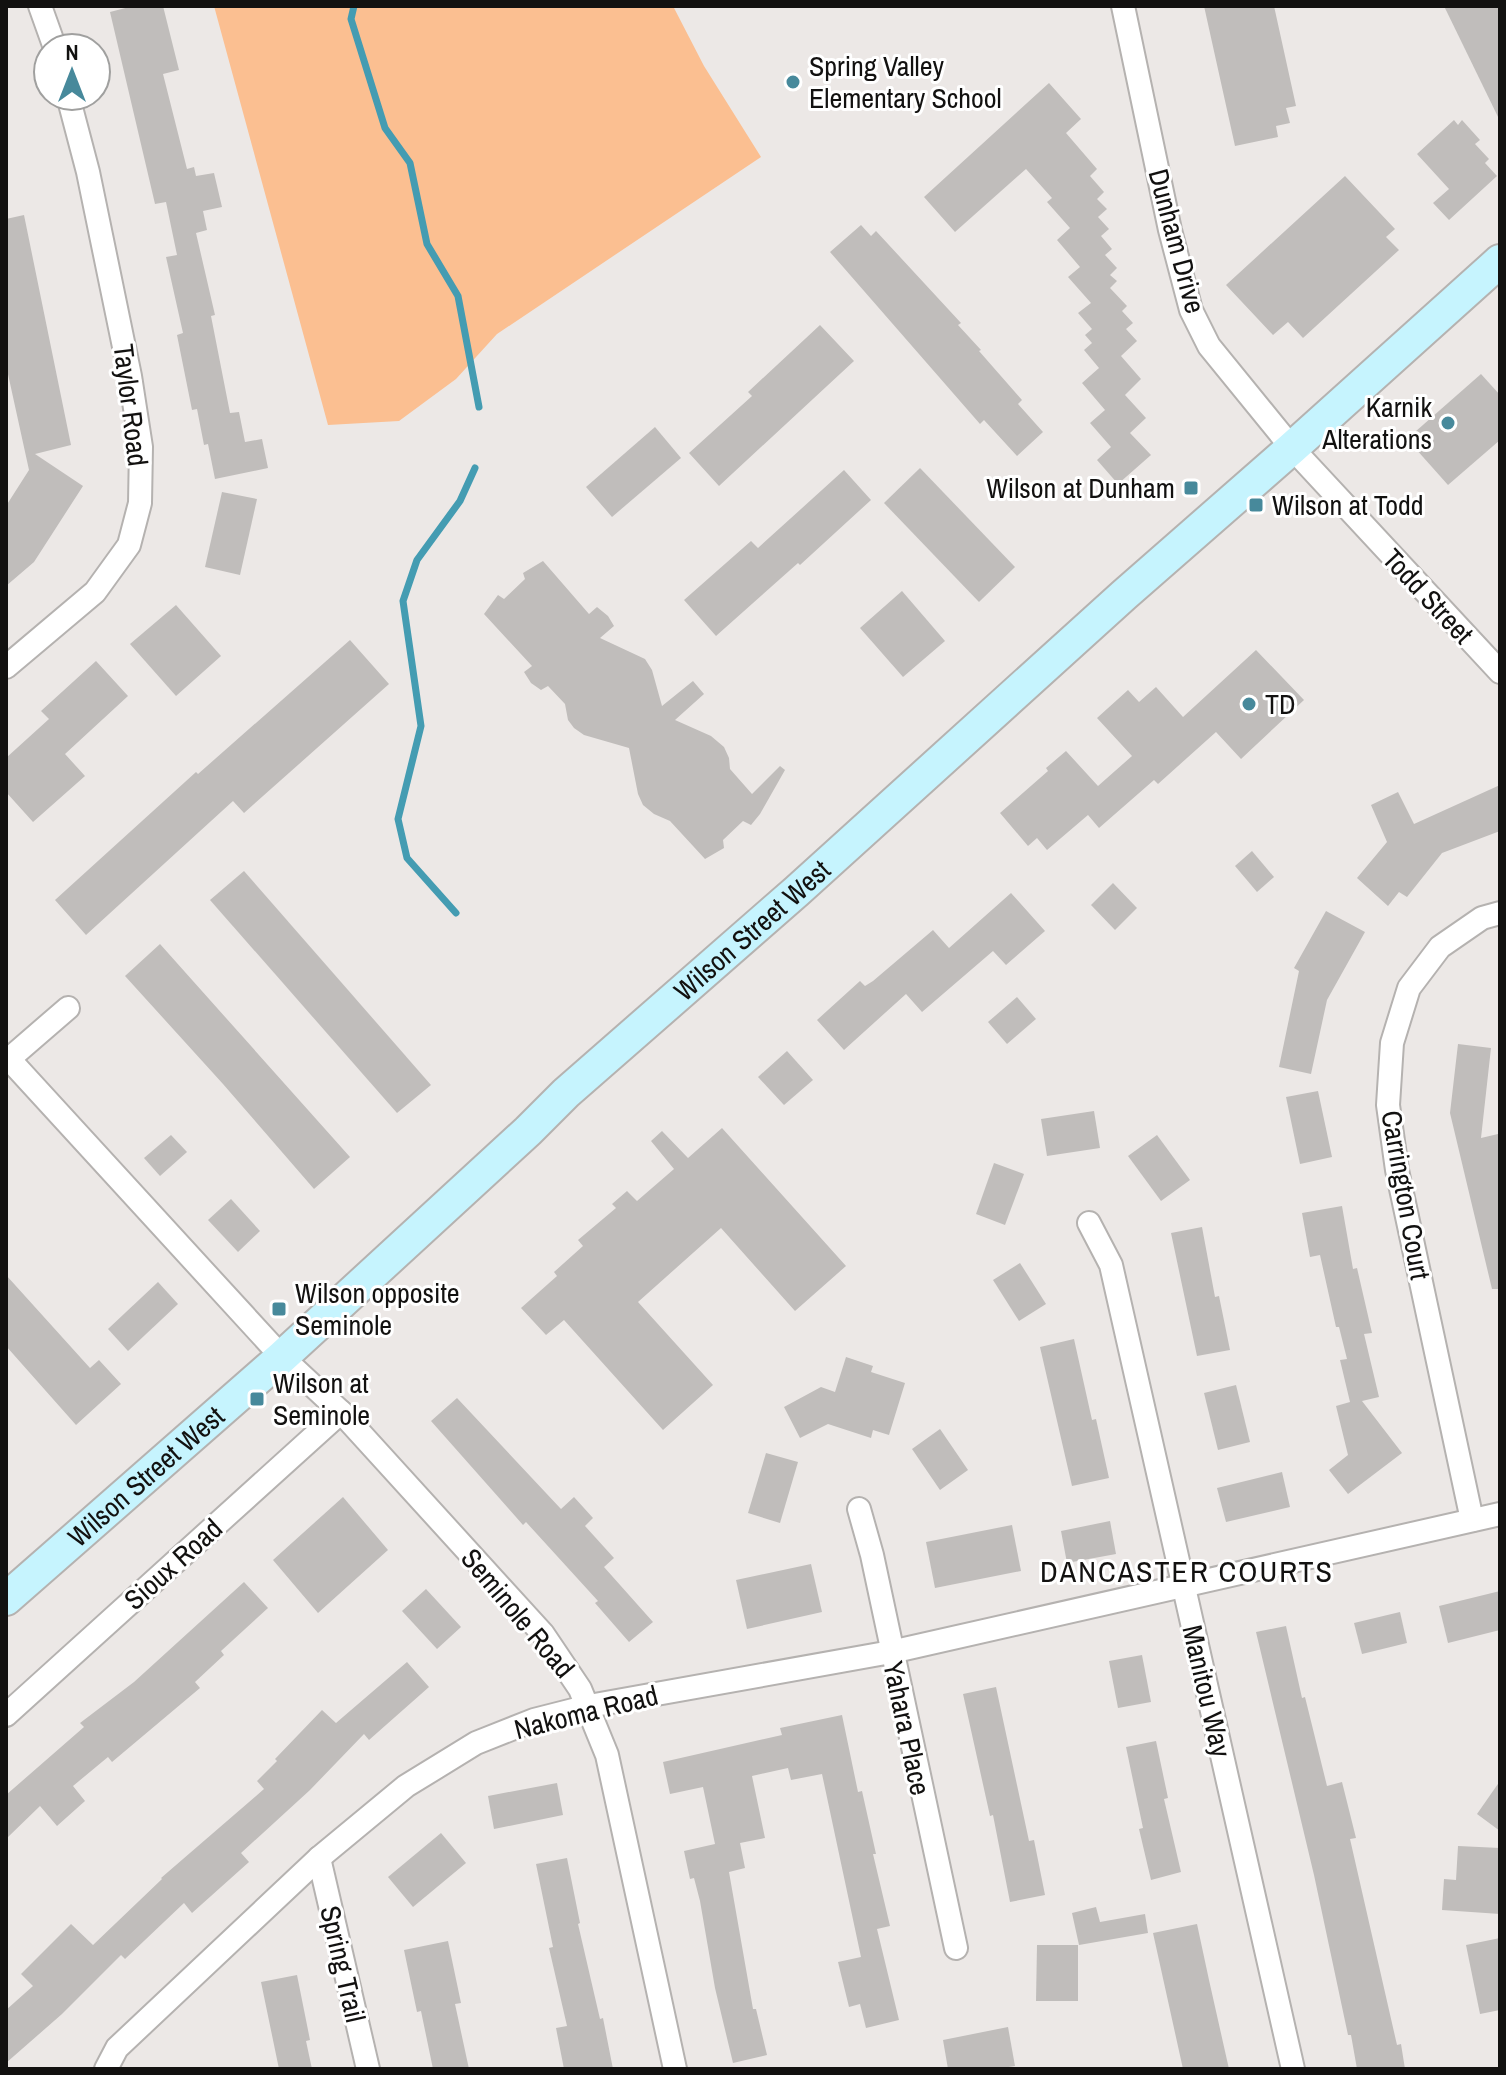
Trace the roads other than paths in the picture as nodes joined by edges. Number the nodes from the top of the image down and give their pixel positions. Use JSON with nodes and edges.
{"nodes":[{"id":1,"x":40,"y":6,"type":"edge"},
{"id":2,"x":1123,"y":6,"type":"edge"},
{"id":3,"x":49,"y":32,"type":"edge"},
{"id":4,"x":72,"y":112,"type":"edge"},
{"id":5,"x":1500,"y":261,"type":"edge"},
{"id":6,"x":1292,"y":448,"type":"junction"},
{"id":7,"x":6,"y":667,"type":"edge"},
{"id":8,"x":1500,"y":672,"type":"edge"},
{"id":9,"x":1500,"y":913,"type":"edge"},
{"id":10,"x":68,"y":1008,"type":"dead end"},
{"id":11,"x":8,"y":1060,"type":"edge"},
{"id":12,"x":1089,"y":1223,"type":"dead end"},
{"id":13,"x":282,"y":1357,"type":"junction"},
{"id":14,"x":341,"y":1412,"type":"junction"},
{"id":15,"x":859,"y":1509,"type":"dead end"},
{"id":16,"x":1500,"y":1514,"type":"edge"},
{"id":17,"x":1472,"y":1520,"type":"junction"},
{"id":18,"x":1183,"y":1585,"type":"junction"},
{"id":19,"x":6,"y":1599,"type":"edge"},
{"id":20,"x":891,"y":1652,"type":"junction"},
{"id":21,"x":589,"y":1706,"type":"junction"},
{"id":22,"x":6,"y":1715,"type":"edge"},
{"id":23,"x":319,"y":1858,"type":"junction"},
{"id":24,"x":956,"y":1948,"type":"dead end"},
{"id":25,"x":106,"y":2069,"type":"edge"},
{"id":26,"x":368,"y":2069,"type":"edge"},
{"id":27,"x":675,"y":2069,"type":"edge"},
{"id":28,"x":1293,"y":2069,"type":"edge"}],
"edges":[{"from":1,"to":3,"type":"street"},
{"from":2,"to":6,"type":"street","name":"Dunham Drive"},
{"from":4,"to":7,"type":"street","name":"Taylor Road"},
{"from":5,"to":6,"type":"main road","name":"Wilson Street West"},
{"from":6,"to":8,"type":"street","name":"Todd Street"},
{"from":6,"to":13,"type":"main road","name":"Wilson Street West"},
{"from":9,"to":17,"type":"street","name":"Carrington Court"},
{"from":10,"to":11,"type":"street"},
{"from":11,"to":13,"type":"street","name":"Seminole Road"},
{"from":12,"to":18,"type":"street","name":"Manitou Way"},
{"from":13,"to":14,"type":"street","name":"Seminole Road"},
{"from":13,"to":19,"type":"main road","name":"Wilson Street West"},
{"from":14,"to":21,"type":"street","name":"Seminole Road"},
{"from":14,"to":22,"type":"street","name":"Sioux Road"},
{"from":15,"to":20,"type":"street","name":"Yahara Place"},
{"from":16,"to":17,"type":"street","name":"Nakoma Road"},
{"from":17,"to":18,"type":"street","name":"Nakoma Road"},
{"from":18,"to":20,"type":"street","name":"Nakoma Road"},
{"from":18,"to":28,"type":"street","name":"Manitou Way"},
{"from":20,"to":21,"type":"street","name":"Nakoma Road"},
{"from":20,"to":24,"type":"street","name":"Yahara Place"},
{"from":21,"to":23,"type":"street","name":"Nakoma Road"},
{"from":21,"to":27,"type":"street","name":"Seminole Road"},
{"from":23,"to":25,"type":"street","name":"Nakoma Road"},
{"from":23,"to":26,"type":"street","name":"Spring Trail"}]}
